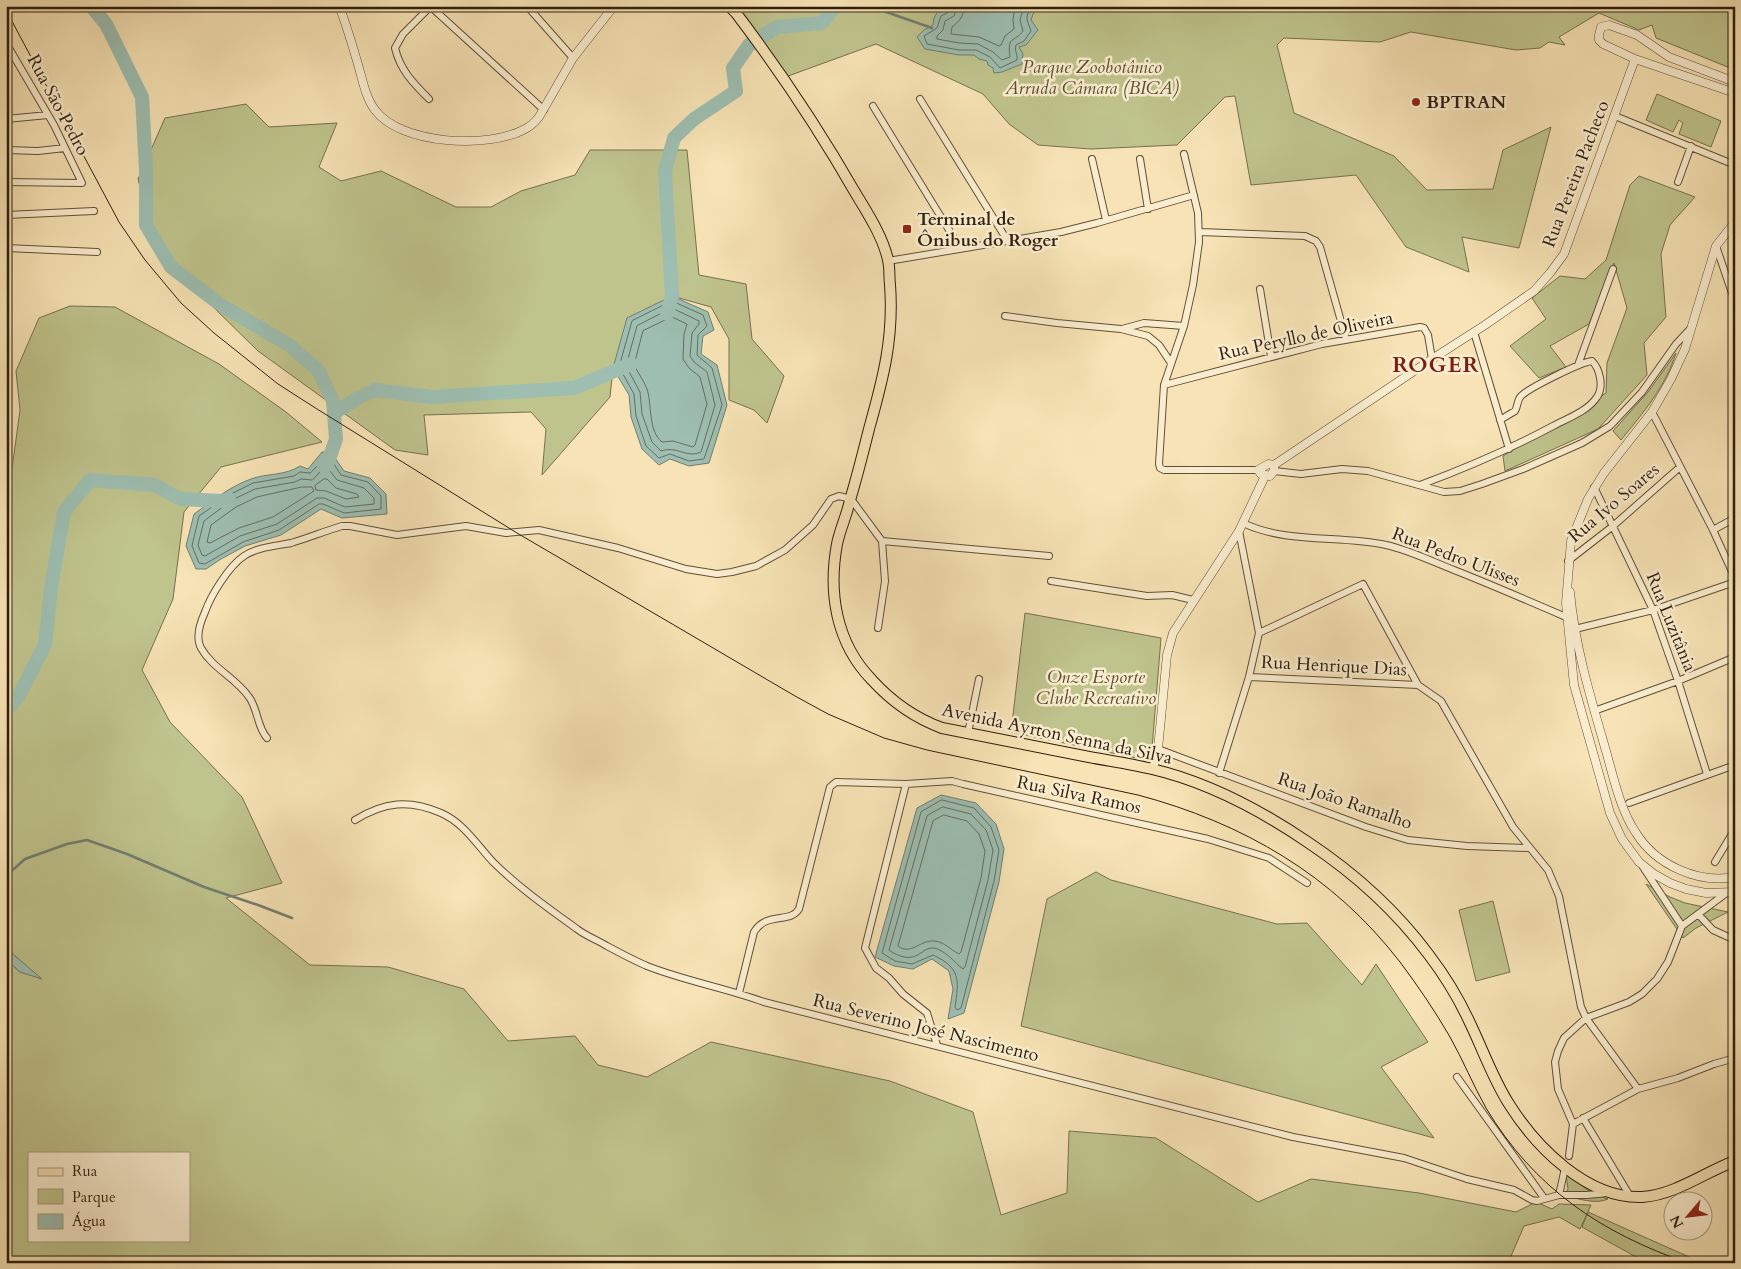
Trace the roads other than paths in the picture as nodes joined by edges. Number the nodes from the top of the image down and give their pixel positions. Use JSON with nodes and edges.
{"nodes":[{"id":1,"x":339,"y":6,"type":"edge"},
{"id":2,"x":431,"y":6,"type":"edge"},
{"id":3,"x":614,"y":6,"type":"edge"},
{"id":4,"x":729,"y":6,"type":"edge"},
{"id":5,"x":529,"y":7,"type":"edge"},
{"id":6,"x":6,"y":43,"type":"edge"},
{"id":7,"x":573,"y":58,"type":"junction"},
{"id":8,"x":1636,"y":59,"type":"junction"},
{"id":9,"x":1735,"y":82,"type":"edge"},
{"id":10,"x":1735,"y":93,"type":"edge"},
{"id":11,"x":429,"y":99,"type":"dead end"},
{"id":12,"x":920,"y":99,"type":"dead end"},
{"id":13,"x":873,"y":106,"type":"dead end"},
{"id":14,"x":544,"y":110,"type":"junction"},
{"id":15,"x":48,"y":115,"type":"junction"},
{"id":16,"x":1615,"y":116,"type":"junction"},
{"id":17,"x":6,"y":119,"type":"edge"},
{"id":18,"x":1691,"y":146,"type":"junction"},
{"id":19,"x":65,"y":148,"type":"junction"},
{"id":20,"x":6,"y":150,"type":"edge"},
{"id":21,"x":1184,"y":154,"type":"dead end"},
{"id":22,"x":1092,"y":159,"type":"dead end"},
{"id":23,"x":1140,"y":159,"type":"dead end"},
{"id":24,"x":1735,"y":165,"type":"edge"},
{"id":25,"x":6,"y":182,"type":"edge"},
{"id":26,"x":1678,"y":182,"type":"dead end"},
{"id":27,"x":1194,"y":195,"type":"junction"},
{"id":28,"x":1148,"y":208,"type":"junction"},
{"id":29,"x":94,"y":211,"type":"dead end"},
{"id":30,"x":6,"y":215,"type":"edge"},
{"id":31,"x":1106,"y":220,"type":"junction"},
{"id":32,"x":1735,"y":222,"type":"edge"},
{"id":33,"x":1200,"y":232,"type":"junction"},
{"id":34,"x":1007,"y":240,"type":"junction"},
{"id":35,"x":1716,"y":246,"type":"junction"},
{"id":36,"x":6,"y":248,"type":"edge"},
{"id":37,"x":960,"y":248,"type":"junction"},
{"id":38,"x":97,"y":252,"type":"dead end"},
{"id":39,"x":888,"y":261,"type":"junction"},
{"id":40,"x":1613,"y":269,"type":"dead end"},
{"id":41,"x":1260,"y":289,"type":"dead end"},
{"id":42,"x":1735,"y":302,"type":"edge"},
{"id":43,"x":1005,"y":316,"type":"dead end"},
{"id":44,"x":1184,"y":326,"type":"junction"},
{"id":45,"x":1692,"y":326,"type":"junction"},
{"id":46,"x":1120,"y":329,"type":"junction"},
{"id":47,"x":1474,"y":332,"type":"junction"},
{"id":48,"x":1346,"y":339,"type":"junction"},
{"id":49,"x":1271,"y":356,"type":"junction"},
{"id":50,"x":1432,"y":358,"type":"junction"},
{"id":51,"x":1171,"y":363,"type":"junction"},
{"id":52,"x":1578,"y":365,"type":"junction"},
{"id":53,"x":1164,"y":385,"type":"junction"},
{"id":54,"x":1652,"y":412,"type":"junction"},
{"id":55,"x":1500,"y":420,"type":"junction"},
{"id":56,"x":1509,"y":449,"type":"junction"},
{"id":57,"x":1680,"y":467,"type":"junction"},
{"id":58,"x":1274,"y":468,"type":"junction"},
{"id":59,"x":1258,"y":470,"type":"junction"},
{"id":60,"x":1265,"y":476,"type":"junction"},
{"id":61,"x":1420,"y":485,"type":"junction"},
{"id":62,"x":1594,"y":487,"type":"junction"},
{"id":63,"x":851,"y":500,"type":"junction"},
{"id":64,"x":1735,"y":518,"type":"edge"},
{"id":65,"x":1243,"y":523,"type":"junction"},
{"id":66,"x":1614,"y":526,"type":"junction"},
{"id":67,"x":1712,"y":530,"type":"junction"},
{"id":68,"x":1239,"y":531,"type":"junction"},
{"id":69,"x":882,"y":541,"type":"junction"},
{"id":70,"x":1048,"y":556,"type":"dead end"},
{"id":71,"x":1568,"y":564,"type":"junction"},
{"id":72,"x":1735,"y":578,"type":"edge"},
{"id":73,"x":1051,"y":581,"type":"dead end"},
{"id":74,"x":1735,"y":582,"type":"edge"},
{"id":75,"x":1193,"y":600,"type":"junction"},
{"id":76,"x":1653,"y":610,"type":"junction"},
{"id":77,"x":1566,"y":617,"type":"junction"},
{"id":78,"x":878,"y":628,"type":"dead end"},
{"id":79,"x":1575,"y":629,"type":"junction"},
{"id":80,"x":1259,"y":633,"type":"junction"},
{"id":81,"x":1735,"y":657,"type":"edge"},
{"id":82,"x":1249,"y":677,"type":"junction"},
{"id":83,"x":979,"y":679,"type":"dead end"},
{"id":84,"x":1678,"y":681,"type":"junction"},
{"id":85,"x":1418,"y":685,"type":"junction"},
{"id":86,"x":1594,"y":712,"type":"junction"},
{"id":87,"x":968,"y":733,"type":"junction"},
{"id":88,"x":267,"y":738,"type":"dead end"},
{"id":89,"x":1158,"y":749,"type":"junction"},
{"id":90,"x":1735,"y":765,"type":"edge"},
{"id":91,"x":1153,"y":769,"type":"junction"},
{"id":92,"x":1219,"y":773,"type":"junction"},
{"id":93,"x":1707,"y":774,"type":"junction"},
{"id":94,"x":906,"y":784,"type":"junction"},
{"id":95,"x":1629,"y":803,"type":"dead end"},
{"id":96,"x":355,"y":820,"type":"dead end"},
{"id":97,"x":1735,"y":829,"type":"edge"},
{"id":98,"x":1529,"y":848,"type":"junction"},
{"id":99,"x":1639,"y":862,"type":"junction"},
{"id":100,"x":1715,"y":862,"type":"dead end"},
{"id":101,"x":1735,"y":877,"type":"edge"},
{"id":102,"x":1307,"y":883,"type":"dead end"},
{"id":103,"x":1735,"y":892,"type":"edge"},
{"id":104,"x":1725,"y":894,"type":"junction"},
{"id":105,"x":1698,"y":914,"type":"junction"},
{"id":106,"x":1682,"y":926,"type":"junction"},
{"id":107,"x":1735,"y":940,"type":"edge"},
{"id":108,"x":739,"y":993,"type":"junction"},
{"id":109,"x":1586,"y":1018,"type":"junction"},
{"id":110,"x":937,"y":1045,"type":"junction"},
{"id":111,"x":1735,"y":1058,"type":"edge"},
{"id":112,"x":1457,"y":1076,"type":"dead end"},
{"id":113,"x":1638,"y":1089,"type":"junction"},
{"id":114,"x":1583,"y":1118,"type":"junction"},
{"id":115,"x":1572,"y":1124,"type":"junction"},
{"id":116,"x":1569,"y":1156,"type":"dead end"},
{"id":117,"x":1735,"y":1161,"type":"edge"},
{"id":118,"x":1565,"y":1168,"type":"junction"},
{"id":119,"x":1610,"y":1192,"type":"junction"},
{"id":120,"x":1559,"y":1195,"type":"junction"},
{"id":121,"x":1630,"y":1196,"type":"junction"},
{"id":122,"x":1541,"y":1199,"type":"junction"}],
"edges":[{"from":1,"to":14,"type":"street"},
{"from":2,"to":11,"type":"street"},
{"from":2,"to":14,"type":"street"},
{"from":3,"to":7,"type":"street"},
{"from":4,"to":39,"type":"main road","name":"Avenida Ayrton Senna da Silva"},
{"from":5,"to":7,"type":"street"},
{"from":6,"to":15,"type":"street","name":"Rua São Pedro"},
{"from":7,"to":14,"type":"street"},
{"from":8,"to":9,"type":"street"},
{"from":8,"to":10,"type":"street"},
{"from":8,"to":16,"type":"street","name":"Rua Pereira Pacheco"},
{"from":12,"to":34,"type":"street"},
{"from":13,"to":37,"type":"street"},
{"from":15,"to":17,"type":"street"},
{"from":15,"to":19,"type":"street","name":"Rua São Pedro"},
{"from":16,"to":18,"type":"street"},
{"from":16,"to":47,"type":"street","name":"Rua Pereira Pacheco"},
{"from":18,"to":24,"type":"street"},
{"from":18,"to":26,"type":"street"},
{"from":19,"to":20,"type":"street"},
{"from":19,"to":25,"type":"street","name":"Rua São Pedro"},
{"from":21,"to":27,"type":"street"},
{"from":22,"to":31,"type":"street"},
{"from":23,"to":28,"type":"street"},
{"from":27,"to":28,"type":"street"},
{"from":27,"to":33,"type":"street"},
{"from":28,"to":31,"type":"street"},
{"from":29,"to":30,"type":"street"},
{"from":31,"to":34,"type":"street"},
{"from":32,"to":35,"type":"street"},
{"from":33,"to":44,"type":"street"},
{"from":33,"to":48,"type":"street"},
{"from":34,"to":37,"type":"street"},
{"from":35,"to":42,"type":"street"},
{"from":35,"to":45,"type":"street"},
{"from":36,"to":38,"type":"street"},
{"from":37,"to":39,"type":"street"},
{"from":39,"to":63,"type":"main road","name":"Avenida Ayrton Senna da Silva"},
{"from":40,"to":52,"type":"street"},
{"from":41,"to":49,"type":"street"},
{"from":43,"to":46,"type":"street"},
{"from":44,"to":46,"type":"street"},
{"from":44,"to":51,"type":"street"},
{"from":45,"to":54,"type":"street"},
{"from":45,"to":61,"type":"street"},
{"from":46,"to":51,"type":"street"},
{"from":47,"to":50,"type":"street","name":"Rua Pereira Pacheco"},
{"from":47,"to":55,"type":"street"},
{"from":48,"to":49,"type":"street","name":"Rua Peryllo de Oliveira"},
{"from":48,"to":50,"type":"street","name":"Rua Peryllo de Oliveira"},
{"from":49,"to":53,"type":"street","name":"Rua Peryllo de Oliveira"},
{"from":50,"to":58,"type":"street","name":"Rua Pereira Pacheco"},
{"from":51,"to":53,"type":"street"},
{"from":52,"to":55,"type":"street"},
{"from":52,"to":56,"type":"street"},
{"from":53,"to":59,"type":"street"},
{"from":54,"to":57,"type":"street"},
{"from":54,"to":62,"type":"street"},
{"from":55,"to":56,"type":"street"},
{"from":56,"to":61,"type":"street"},
{"from":57,"to":66,"type":"street","name":"Rua Ivo Soares"},
{"from":57,"to":67,"type":"street"},
{"from":58,"to":59,"type":"street"},
{"from":58,"to":60,"type":"street"},
{"from":58,"to":61,"type":"street"},
{"from":59,"to":60,"type":"street"},
{"from":60,"to":65,"type":"street"},
{"from":62,"to":66,"type":"street","name":"Rua Luzitânia"},
{"from":62,"to":71,"type":"street"},
{"from":63,"to":69,"type":"street"},
{"from":63,"to":87,"type":"main road","name":"Avenida Ayrton Senna da Silva"},
{"from":63,"to":88,"type":"street"},
{"from":64,"to":67,"type":"street"},
{"from":65,"to":68,"type":"street"},
{"from":65,"to":77,"type":"street","name":"Rua Pedro Ulisses"},
{"from":66,"to":71,"type":"street","name":"Rua Ivo Soares"},
{"from":66,"to":76,"type":"street","name":"Rua Luzitânia"},
{"from":67,"to":72,"type":"street"},
{"from":68,"to":75,"type":"street"},
{"from":68,"to":80,"type":"street"},
{"from":69,"to":70,"type":"street"},
{"from":69,"to":78,"type":"street"},
{"from":71,"to":77,"type":"street"},
{"from":71,"to":79,"type":"street"},
{"from":73,"to":75,"type":"street"},
{"from":74,"to":76,"type":"street"},
{"from":75,"to":89,"type":"street"},
{"from":76,"to":79,"type":"street"},
{"from":76,"to":84,"type":"street","name":"Rua Luzitânia"},
{"from":77,"to":99,"type":"street"},
{"from":79,"to":86,"type":"street"},
{"from":80,"to":82,"type":"street"},
{"from":80,"to":85,"type":"street"},
{"from":81,"to":84,"type":"street"},
{"from":82,"to":85,"type":"street","name":"Rua Henrique Dias"},
{"from":82,"to":92,"type":"street"},
{"from":83,"to":87,"type":"street"},
{"from":84,"to":86,"type":"street"},
{"from":84,"to":93,"type":"street","name":"Rua Luzitânia"},
{"from":85,"to":98,"type":"street"},
{"from":86,"to":101,"type":"street"},
{"from":87,"to":91,"type":"main road","name":"Avenida Ayrton Senna da Silva"},
{"from":89,"to":91,"type":"street"},
{"from":89,"to":92,"type":"street","name":"Rua João Ramalho"},
{"from":90,"to":93,"type":"street"},
{"from":91,"to":118,"type":"main road","name":"Avenida Ayrton Senna da Silva"},
{"from":92,"to":98,"type":"street","name":"Rua João Ramalho"},
{"from":93,"to":95,"type":"street"},
{"from":94,"to":102,"type":"street","name":"Rua Silva Ramos"},
{"from":94,"to":108,"type":"street","name":"Rua Silva Ramos"},
{"from":94,"to":110,"type":"street"},
{"from":96,"to":108,"type":"street","name":"Rua Severino José Nascimento"},
{"from":97,"to":100,"type":"street"},
{"from":98,"to":109,"type":"street"},
{"from":99,"to":104,"type":"street"},
{"from":99,"to":106,"type":"street"},
{"from":103,"to":104,"type":"street"},
{"from":104,"to":105,"type":"street"},
{"from":105,"to":106,"type":"street"},
{"from":105,"to":107,"type":"street"},
{"from":106,"to":109,"type":"street"},
{"from":108,"to":110,"type":"street","name":"Rua Severino José Nascimento"},
{"from":109,"to":113,"type":"street"},
{"from":109,"to":115,"type":"street"},
{"from":110,"to":122,"type":"street","name":"Rua Severino José Nascimento"},
{"from":111,"to":113,"type":"street"},
{"from":112,"to":122,"type":"street"},
{"from":113,"to":114,"type":"street"},
{"from":114,"to":115,"type":"street"},
{"from":114,"to":121,"type":"street"},
{"from":115,"to":116,"type":"street"},
{"from":117,"to":121,"type":"main road","name":"Avenida Ayrton Senna da Silva"},
{"from":118,"to":119,"type":"main road","name":"Avenida Ayrton Senna da Silva"},
{"from":118,"to":120,"type":"street"},
{"from":119,"to":120,"type":"street"},
{"from":119,"to":121,"type":"main road","name":"Avenida Ayrton Senna da Silva"},
{"from":120,"to":122,"type":"street"}]}
